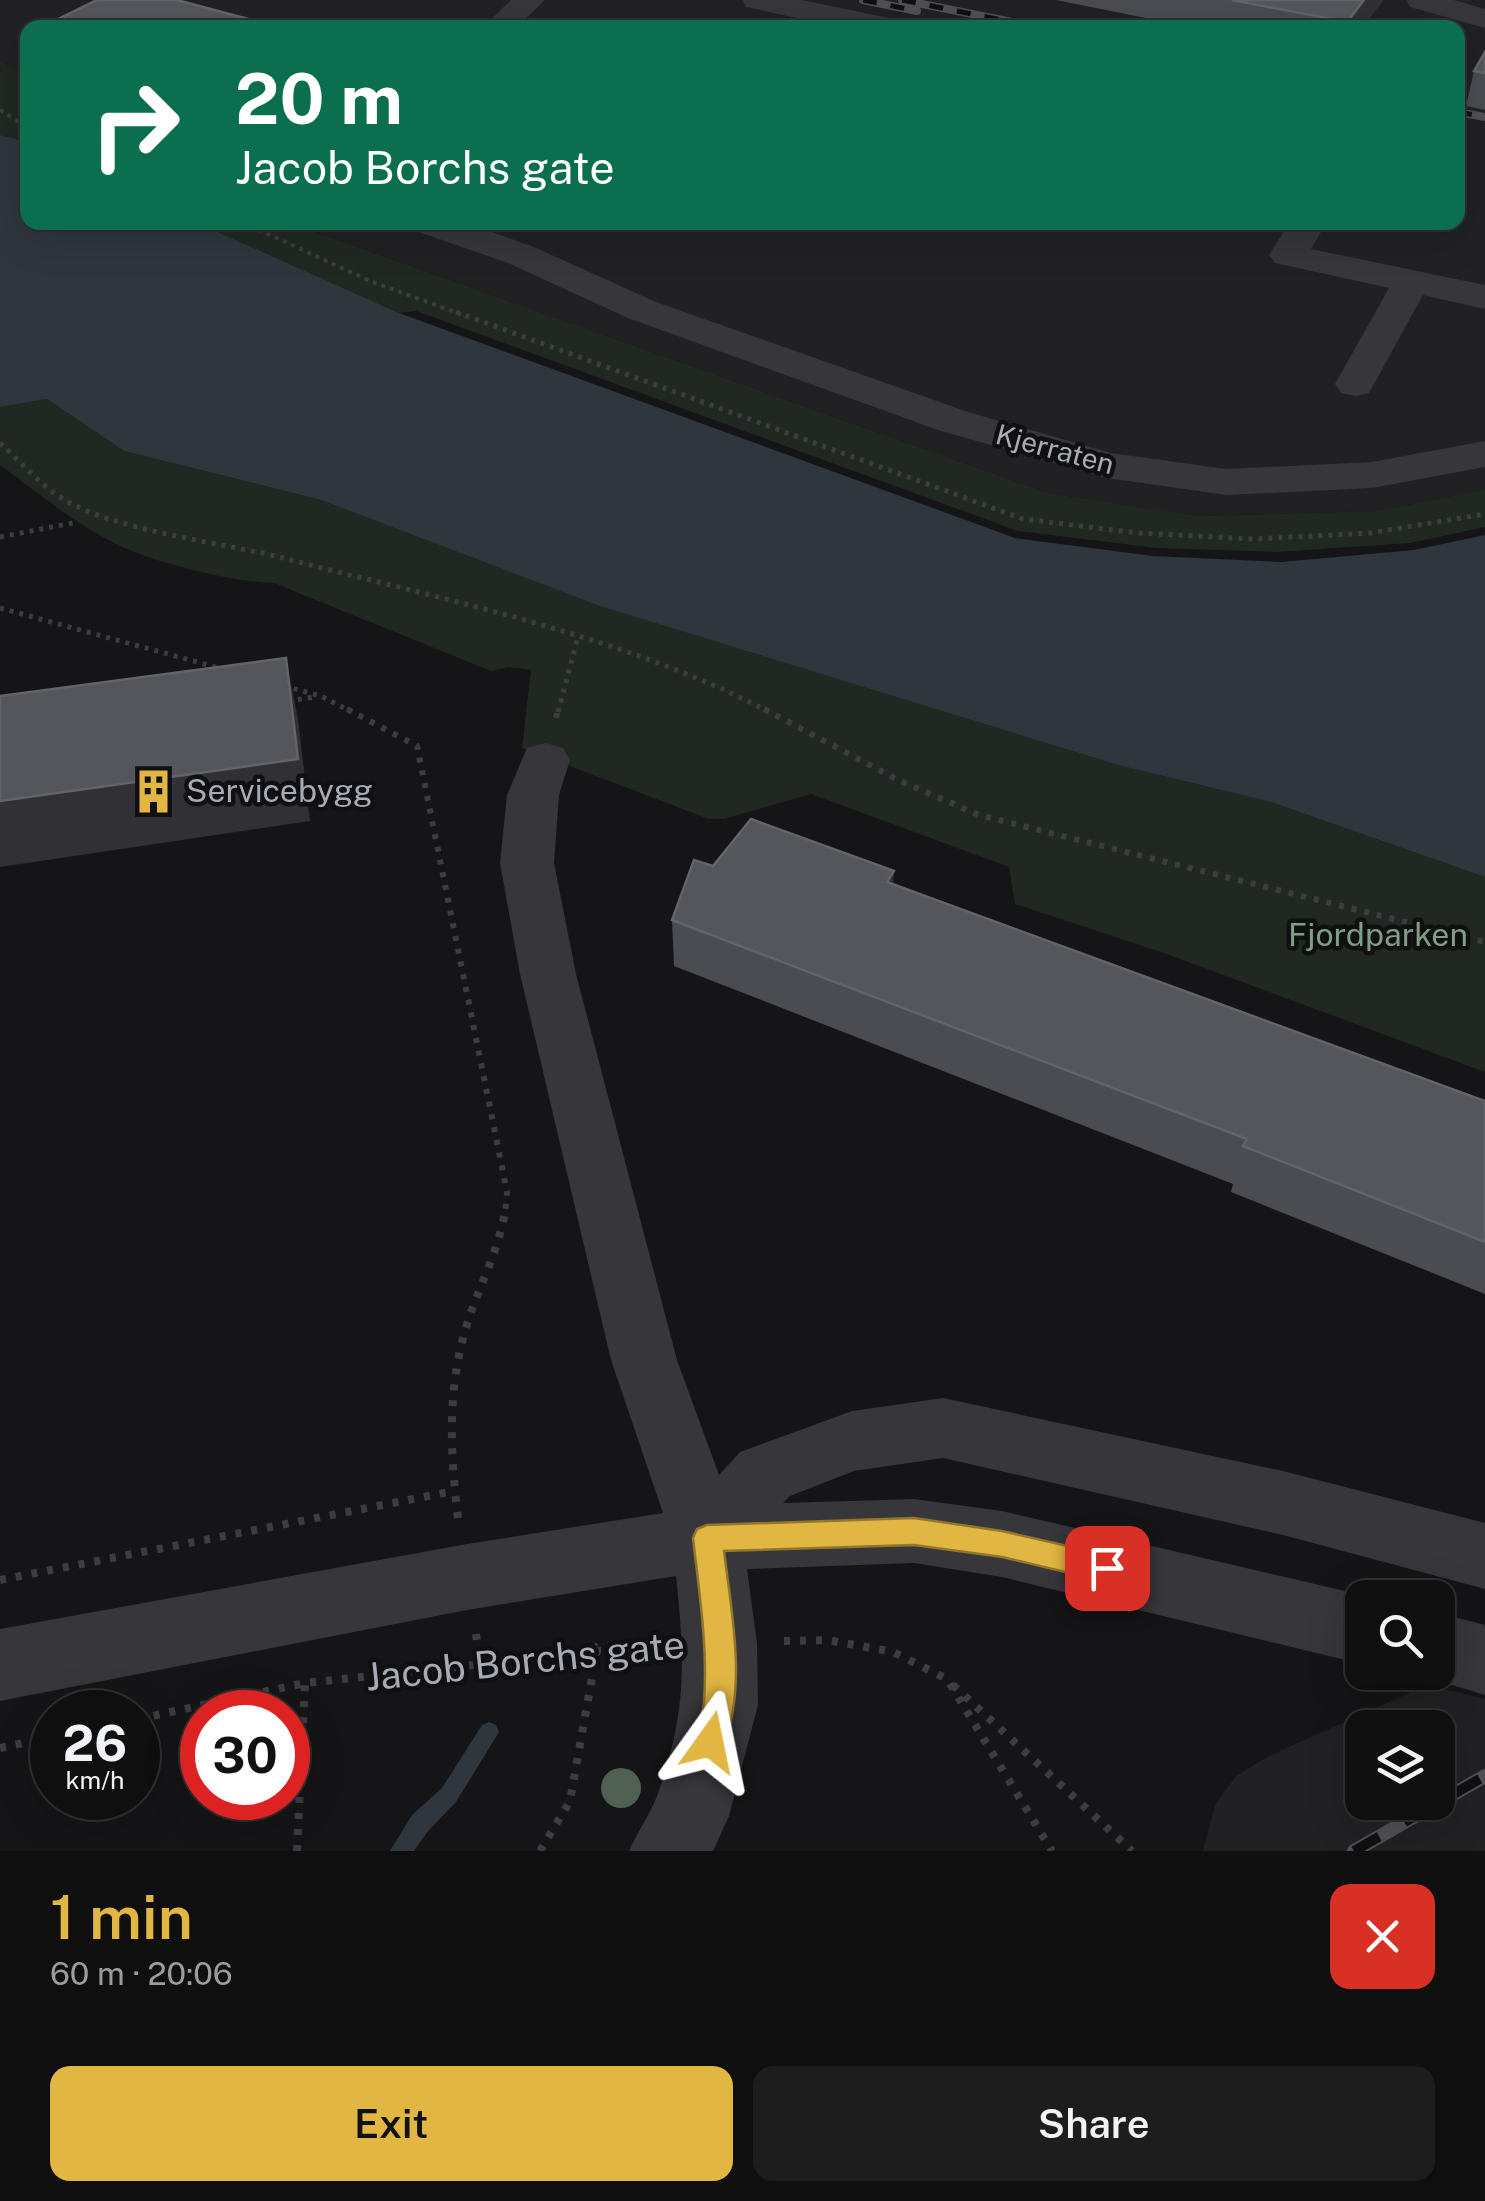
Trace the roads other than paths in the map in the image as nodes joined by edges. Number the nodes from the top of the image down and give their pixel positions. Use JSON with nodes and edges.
{"nodes":[{"id":1,"x":530,"y":0,"type":"edge"},
{"id":2,"x":757,"y":0,"type":"edge"},
{"id":3,"x":1422,"y":0,"type":"edge"},
{"id":4,"x":1456,"y":19,"type":"edge"},
{"id":5,"x":506,"y":20,"type":"edge"},
{"id":6,"x":853,"y":20,"type":"edge"},
{"id":7,"x":449,"y":230,"type":"edge"},
{"id":8,"x":502,"y":230,"type":"edge"},
{"id":9,"x":541,"y":230,"type":"edge"},
{"id":10,"x":1304,"y":230,"type":"edge"},
{"id":11,"x":579,"y":262,"type":"junction"},
{"id":12,"x":1412,"y":281,"type":"junction"},
{"id":13,"x":1485,"y":296,"type":"edge"},
{"id":14,"x":642,"y":310,"type":"junction"},
{"id":15,"x":1355,"y":384,"type":"dead end"},
{"id":16,"x":1485,"y":454,"type":"edge"},
{"id":17,"x":545,"y":760,"type":"road end"},
{"id":18,"x":707,"y":1538,"type":"junction"},
{"id":19,"x":1485,"y":1556,"type":"edge"},
{"id":20,"x":1345,"y":1626,"type":"edge"},
{"id":21,"x":1455,"y":1652,"type":"edge"},
{"id":22,"x":1485,"y":1660,"type":"edge"},
{"id":23,"x":0,"y":1666,"type":"edge"},
{"id":24,"x":669,"y":1851,"type":"edge"}],
"edges":[{"from":1,"to":5,"type":"street"},
{"from":2,"to":6,"type":"street"},
{"from":3,"to":4,"type":"street"},
{"from":7,"to":14,"type":"street"},
{"from":8,"to":11,"type":"street"},
{"from":9,"to":11,"type":"street"},
{"from":10,"to":12,"type":"street"},
{"from":11,"to":14,"type":"street"},
{"from":12,"to":13,"type":"street"},
{"from":12,"to":15,"type":"street"},
{"from":14,"to":16,"type":"street","name":"Kjerraten"},
{"from":17,"to":18,"type":"street"},
{"from":18,"to":19,"type":"street"},
{"from":18,"to":20,"type":"street"},
{"from":18,"to":23,"type":"street"},
{"from":18,"to":24,"type":"street"},
{"from":21,"to":22,"type":"street"}]}
